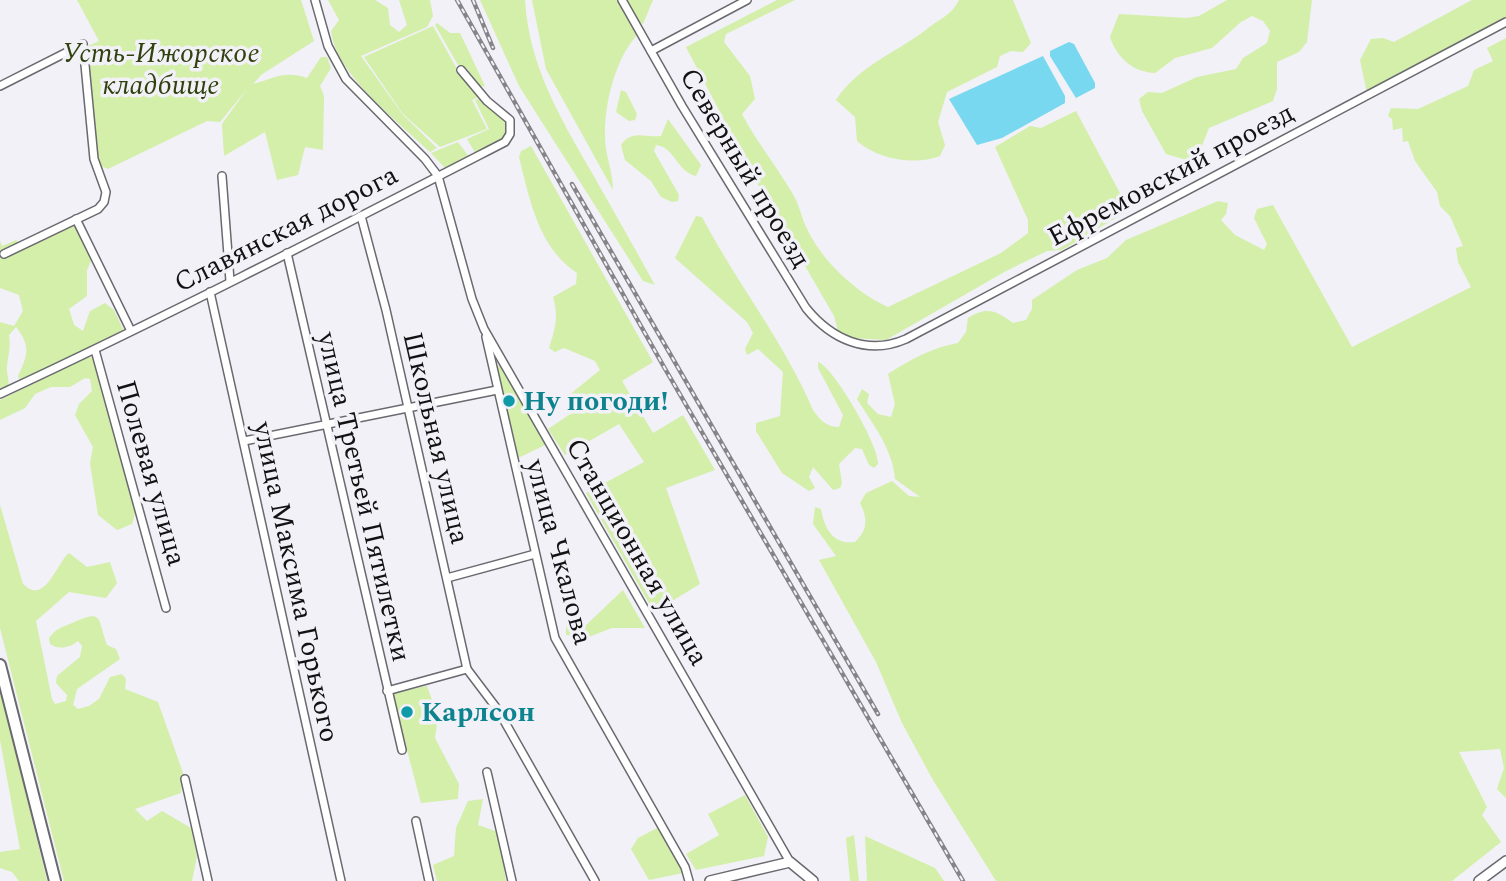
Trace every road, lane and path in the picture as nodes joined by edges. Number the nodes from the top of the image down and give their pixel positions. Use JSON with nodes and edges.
{"nodes":[{"id":1,"x":315,"y":0,"type":"edge"},
{"id":2,"x":622,"y":0,"type":"edge"},
{"id":3,"x":747,"y":0,"type":"edge"},
{"id":4,"x":1506,"y":22,"type":"edge"},
{"id":5,"x":651,"y":51,"type":"junction"},
{"id":6,"x":461,"y":70,"type":"dead end"},
{"id":7,"x":0,"y":86,"type":"edge"},
{"id":8,"x":222,"y":176,"type":"dead end"},
{"id":9,"x":438,"y":176,"type":"junction"},
{"id":10,"x":361,"y":216,"type":"junction"},
{"id":11,"x":76,"y":219,"type":"junction"},
{"id":12,"x":287,"y":253,"type":"junction"},
{"id":13,"x":4,"y":254,"type":"dead end"},
{"id":14,"x":230,"y":281,"type":"junction"},
{"id":15,"x":210,"y":292,"type":"junction"},
{"id":16,"x":130,"y":329,"type":"junction"},
{"id":17,"x":484,"y":329,"type":"junction"},
{"id":18,"x":850,"y":342,"type":"joint"},
{"id":19,"x":95,"y":350,"type":"junction"},
{"id":20,"x":501,"y":359,"type":"junction"},
{"id":21,"x":491,"y":362,"type":"junction"},
{"id":22,"x":497,"y":390,"type":"junction"},
{"id":23,"x":0,"y":394,"type":"edge"},
{"id":24,"x":408,"y":408,"type":"junction"},
{"id":25,"x":326,"y":425,"type":"junction"},
{"id":26,"x":244,"y":441,"type":"junction"},
{"id":27,"x":535,"y":554,"type":"junction"},
{"id":28,"x":447,"y":578,"type":"junction"},
{"id":29,"x":166,"y":608,"type":"dead end"},
{"id":30,"x":0,"y":664,"type":"edge"},
{"id":31,"x":467,"y":669,"type":"junction"},
{"id":32,"x":387,"y":691,"type":"junction"},
{"id":33,"x":402,"y":750,"type":"dead end"},
{"id":34,"x":488,"y":772,"type":"dead end"},
{"id":35,"x":185,"y":779,"type":"dead end"},
{"id":36,"x":415,"y":821,"type":"dead end"},
{"id":37,"x":1506,"y":860,"type":"edge"},
{"id":38,"x":790,"y":862,"type":"junction"},
{"id":39,"x":55,"y":881,"type":"edge"},
{"id":40,"x":208,"y":881,"type":"edge"},
{"id":41,"x":341,"y":881,"type":"edge"},
{"id":42,"x":429,"y":881,"type":"edge"},
{"id":43,"x":512,"y":881,"type":"edge"},
{"id":44,"x":595,"y":881,"type":"edge"},
{"id":45,"x":689,"y":881,"type":"edge"},
{"id":46,"x":710,"y":881,"type":"edge"},
{"id":47,"x":813,"y":881,"type":"edge"},
{"id":48,"x":1479,"y":881,"type":"edge"}],
"edges":[{"from":1,"to":9,"type":"street"},
{"from":2,"to":5,"type":"street","name":"Северный проезд"},
{"from":3,"to":5,"type":"street"},
{"from":4,"to":18,"type":"street","name":"Ефремовский проезд"},
{"from":5,"to":18,"type":"street","name":"Северный проезд"},
{"from":6,"to":9,"type":"street","name":"Славянская дорога"},
{"from":7,"to":11,"type":"street"},
{"from":8,"to":14,"type":"street"},
{"from":9,"to":10,"type":"street","name":"Славянская дорога"},
{"from":9,"to":17,"type":"street","name":"Станционная улица"},
{"from":10,"to":12,"type":"street","name":"Славянская дорога"},
{"from":10,"to":24,"type":"street","name":"Школьная улица"},
{"from":11,"to":13,"type":"street"},
{"from":11,"to":16,"type":"street"},
{"from":12,"to":14,"type":"street","name":"Славянская дорога"},
{"from":12,"to":25,"type":"street","name":"улица Третьей Пятилетки"},
{"from":14,"to":15,"type":"street","name":"Славянская дорога"},
{"from":15,"to":16,"type":"street","name":"Славянская дорога"},
{"from":15,"to":26,"type":"street","name":"улица Максима Горького"},
{"from":16,"to":19,"type":"street","name":"Славянская дорога"},
{"from":17,"to":20,"type":"street","name":"Станционная улица"},
{"from":17,"to":21,"type":"street","name":"улица Чкалова"},
{"from":19,"to":23,"type":"street","name":"Славянская дорога"},
{"from":19,"to":29,"type":"street","name":"Полевая улица"},
{"from":20,"to":21,"type":"street"},
{"from":20,"to":38,"type":"street","name":"Станционная улица"},
{"from":21,"to":22,"type":"street","name":"улица Чкалова"},
{"from":22,"to":24,"type":"street"},
{"from":22,"to":27,"type":"street","name":"улица Чкалова"},
{"from":24,"to":25,"type":"street"},
{"from":24,"to":28,"type":"street","name":"Школьная улица"},
{"from":25,"to":26,"type":"street"},
{"from":25,"to":32,"type":"street","name":"улица Третьей Пятилетки"},
{"from":26,"to":41,"type":"street","name":"улица Максима Горького"},
{"from":27,"to":28,"type":"street"},
{"from":27,"to":45,"type":"street","name":"улица Чкалова"},
{"from":28,"to":31,"type":"street","name":"Школьная улица"},
{"from":30,"to":39,"type":"main road"},
{"from":31,"to":32,"type":"street"},
{"from":31,"to":44,"type":"street"},
{"from":32,"to":33,"type":"street","name":"улица Третьей Пятилетки"},
{"from":34,"to":43,"type":"street"},
{"from":35,"to":40,"type":"street"},
{"from":36,"to":42,"type":"street"},
{"from":37,"to":48,"type":"street"},
{"from":38,"to":46,"type":"street"},
{"from":38,"to":47,"type":"street"}]}
